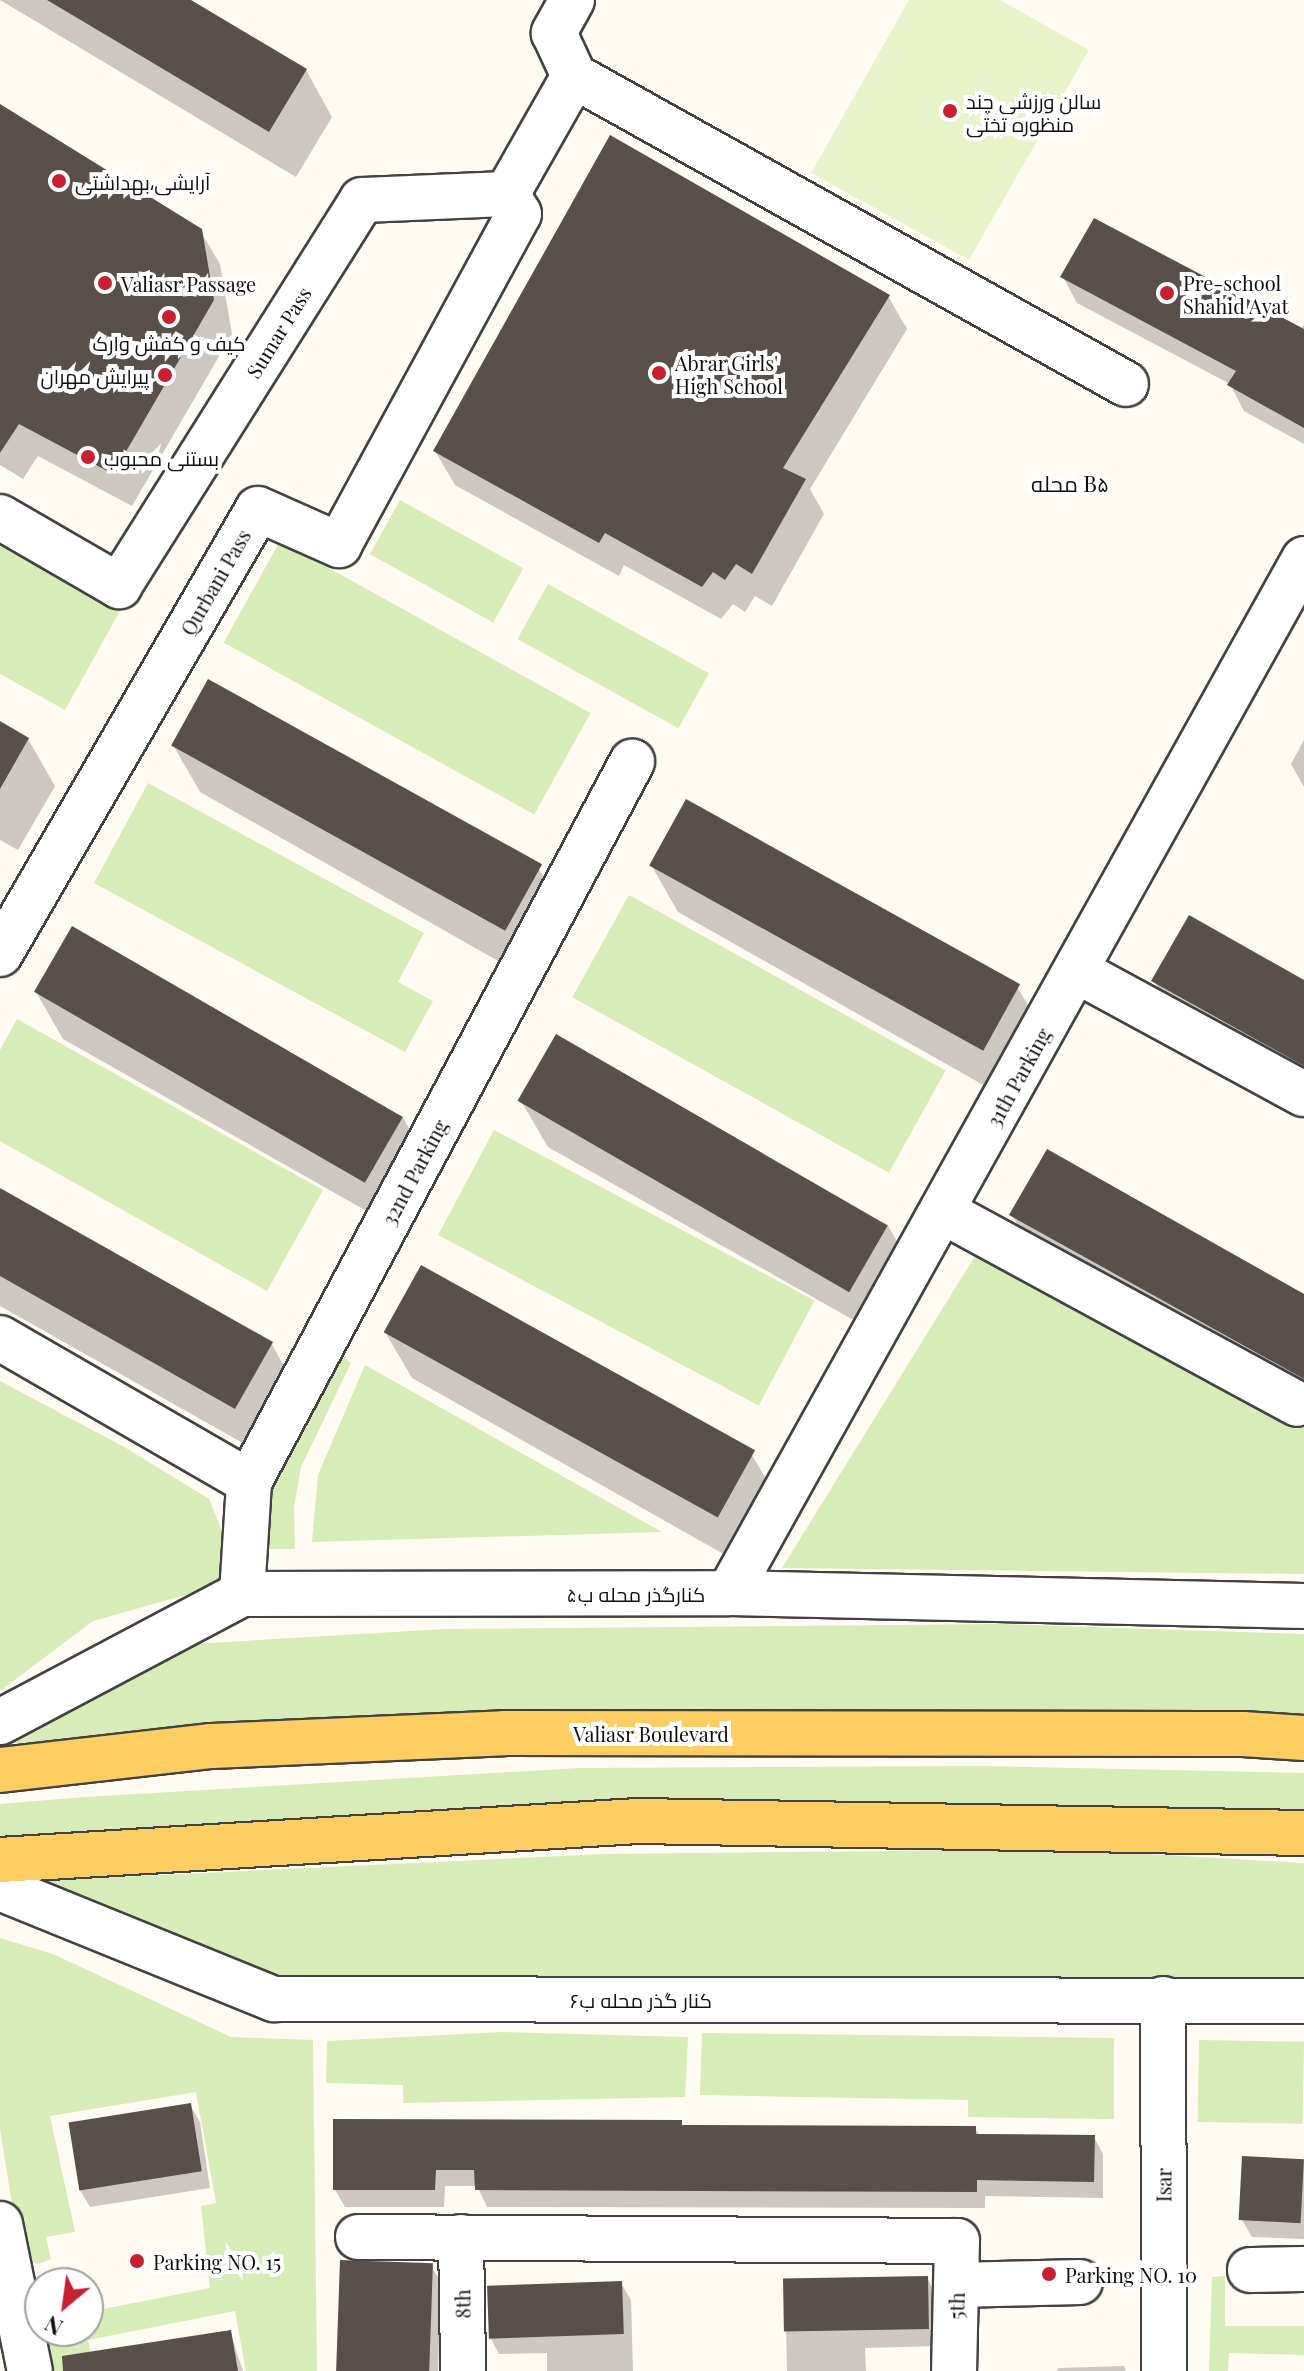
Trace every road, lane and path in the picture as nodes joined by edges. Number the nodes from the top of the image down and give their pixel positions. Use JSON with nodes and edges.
{"nodes":[{"id":1,"x":572,"y":0,"type":"edge"},
{"id":2,"x":574,"y":76,"type":"junction"},
{"id":3,"x":507,"y":194,"type":"junction"},
{"id":4,"x":1126,"y":384,"type":"dead end"},
{"id":5,"x":0,"y":517,"type":"edge"},
{"id":6,"x":1304,"y":559,"type":"edge"},
{"id":7,"x":632,"y":762,"type":"dead end"},
{"id":8,"x":0,"y":954,"type":"edge"},
{"id":9,"x":1077,"y":971,"type":"junction"},
{"id":10,"x":1304,"y":1094,"type":"edge"},
{"id":11,"x":942,"y":1211,"type":"junction"},
{"id":12,"x":0,"y":1338,"type":"edge"},
{"id":13,"x":1297,"y":1404,"type":"dead end"},
{"id":14,"x":249,"y":1482,"type":"junction"},
{"id":15,"x":729,"y":1593,"type":"junction"},
{"id":16,"x":242,"y":1594,"type":"junction"},
{"id":17,"x":1304,"y":1606,"type":"edge"},
{"id":18,"x":0,"y":1722,"type":"edge"},
{"id":19,"x":1304,"y":1738,"type":"edge"},
{"id":20,"x":0,"y":1770,"type":"edge"},
{"id":21,"x":1304,"y":1833,"type":"edge"},
{"id":22,"x":0,"y":1860,"type":"edge"},
{"id":23,"x":0,"y":1888,"type":"edge"},
{"id":24,"x":1163,"y":1999,"type":"junction"},
{"id":25,"x":1304,"y":2001,"type":"edge"},
{"id":26,"x":0,"y":2224,"type":"edge"},
{"id":27,"x":358,"y":2237,"type":"dead end"},
{"id":28,"x":461,"y":2237,"type":"junction"},
{"id":29,"x":1304,"y":2269,"type":"edge"},
{"id":30,"x":1250,"y":2270,"type":"dead end"},
{"id":31,"x":1080,"y":2282,"type":"dead end"},
{"id":32,"x":956,"y":2285,"type":"junction"},
{"id":33,"x":30,"y":2371,"type":"edge"},
{"id":34,"x":463,"y":2371,"type":"edge"},
{"id":35,"x":954,"y":2371,"type":"edge"},
{"id":36,"x":1164,"y":2371,"type":"edge"}],
"edges":[{"from":1,"to":2,"type":"street"},
{"from":2,"to":3,"type":"street"},
{"from":2,"to":4,"type":"street"},
{"from":3,"to":5,"type":"street","name":"Sumar Pass"},
{"from":3,"to":8,"type":"street","name":"Qurbani Pass"},
{"from":6,"to":9,"type":"street","name":"31th Parking"},
{"from":7,"to":14,"type":"street","name":"32nd Parking"},
{"from":9,"to":10,"type":"street"},
{"from":9,"to":11,"type":"street","name":"31th Parking"},
{"from":11,"to":13,"type":"street"},
{"from":11,"to":15,"type":"street","name":"31th Parking"},
{"from":12,"to":14,"type":"street"},
{"from":14,"to":16,"type":"street","name":"32nd Parking"},
{"from":15,"to":16,"type":"street","name":"کنارگذر محله ب۵"},
{"from":15,"to":17,"type":"street","name":"کنارگذر محله ب۵"},
{"from":16,"to":18,"type":"street","name":"کنارگذر محله ب۵"},
{"from":19,"to":20,"type":"main road","name":"Valiasr Boulevard"},
{"from":21,"to":22,"type":"main road"},
{"from":23,"to":24,"type":"street","name":"کنار گذر محله ب۶"},
{"from":24,"to":25,"type":"street","name":"کنار گذر محله ب۶"},
{"from":24,"to":36,"type":"street","name":"Isar"},
{"from":26,"to":33,"type":"street"},
{"from":27,"to":28,"type":"street"},
{"from":28,"to":32,"type":"street","name":"5th"},
{"from":28,"to":34,"type":"street","name":"8th"},
{"from":29,"to":30,"type":"street"},
{"from":31,"to":32,"type":"street"},
{"from":32,"to":35,"type":"street","name":"5th"}]}
